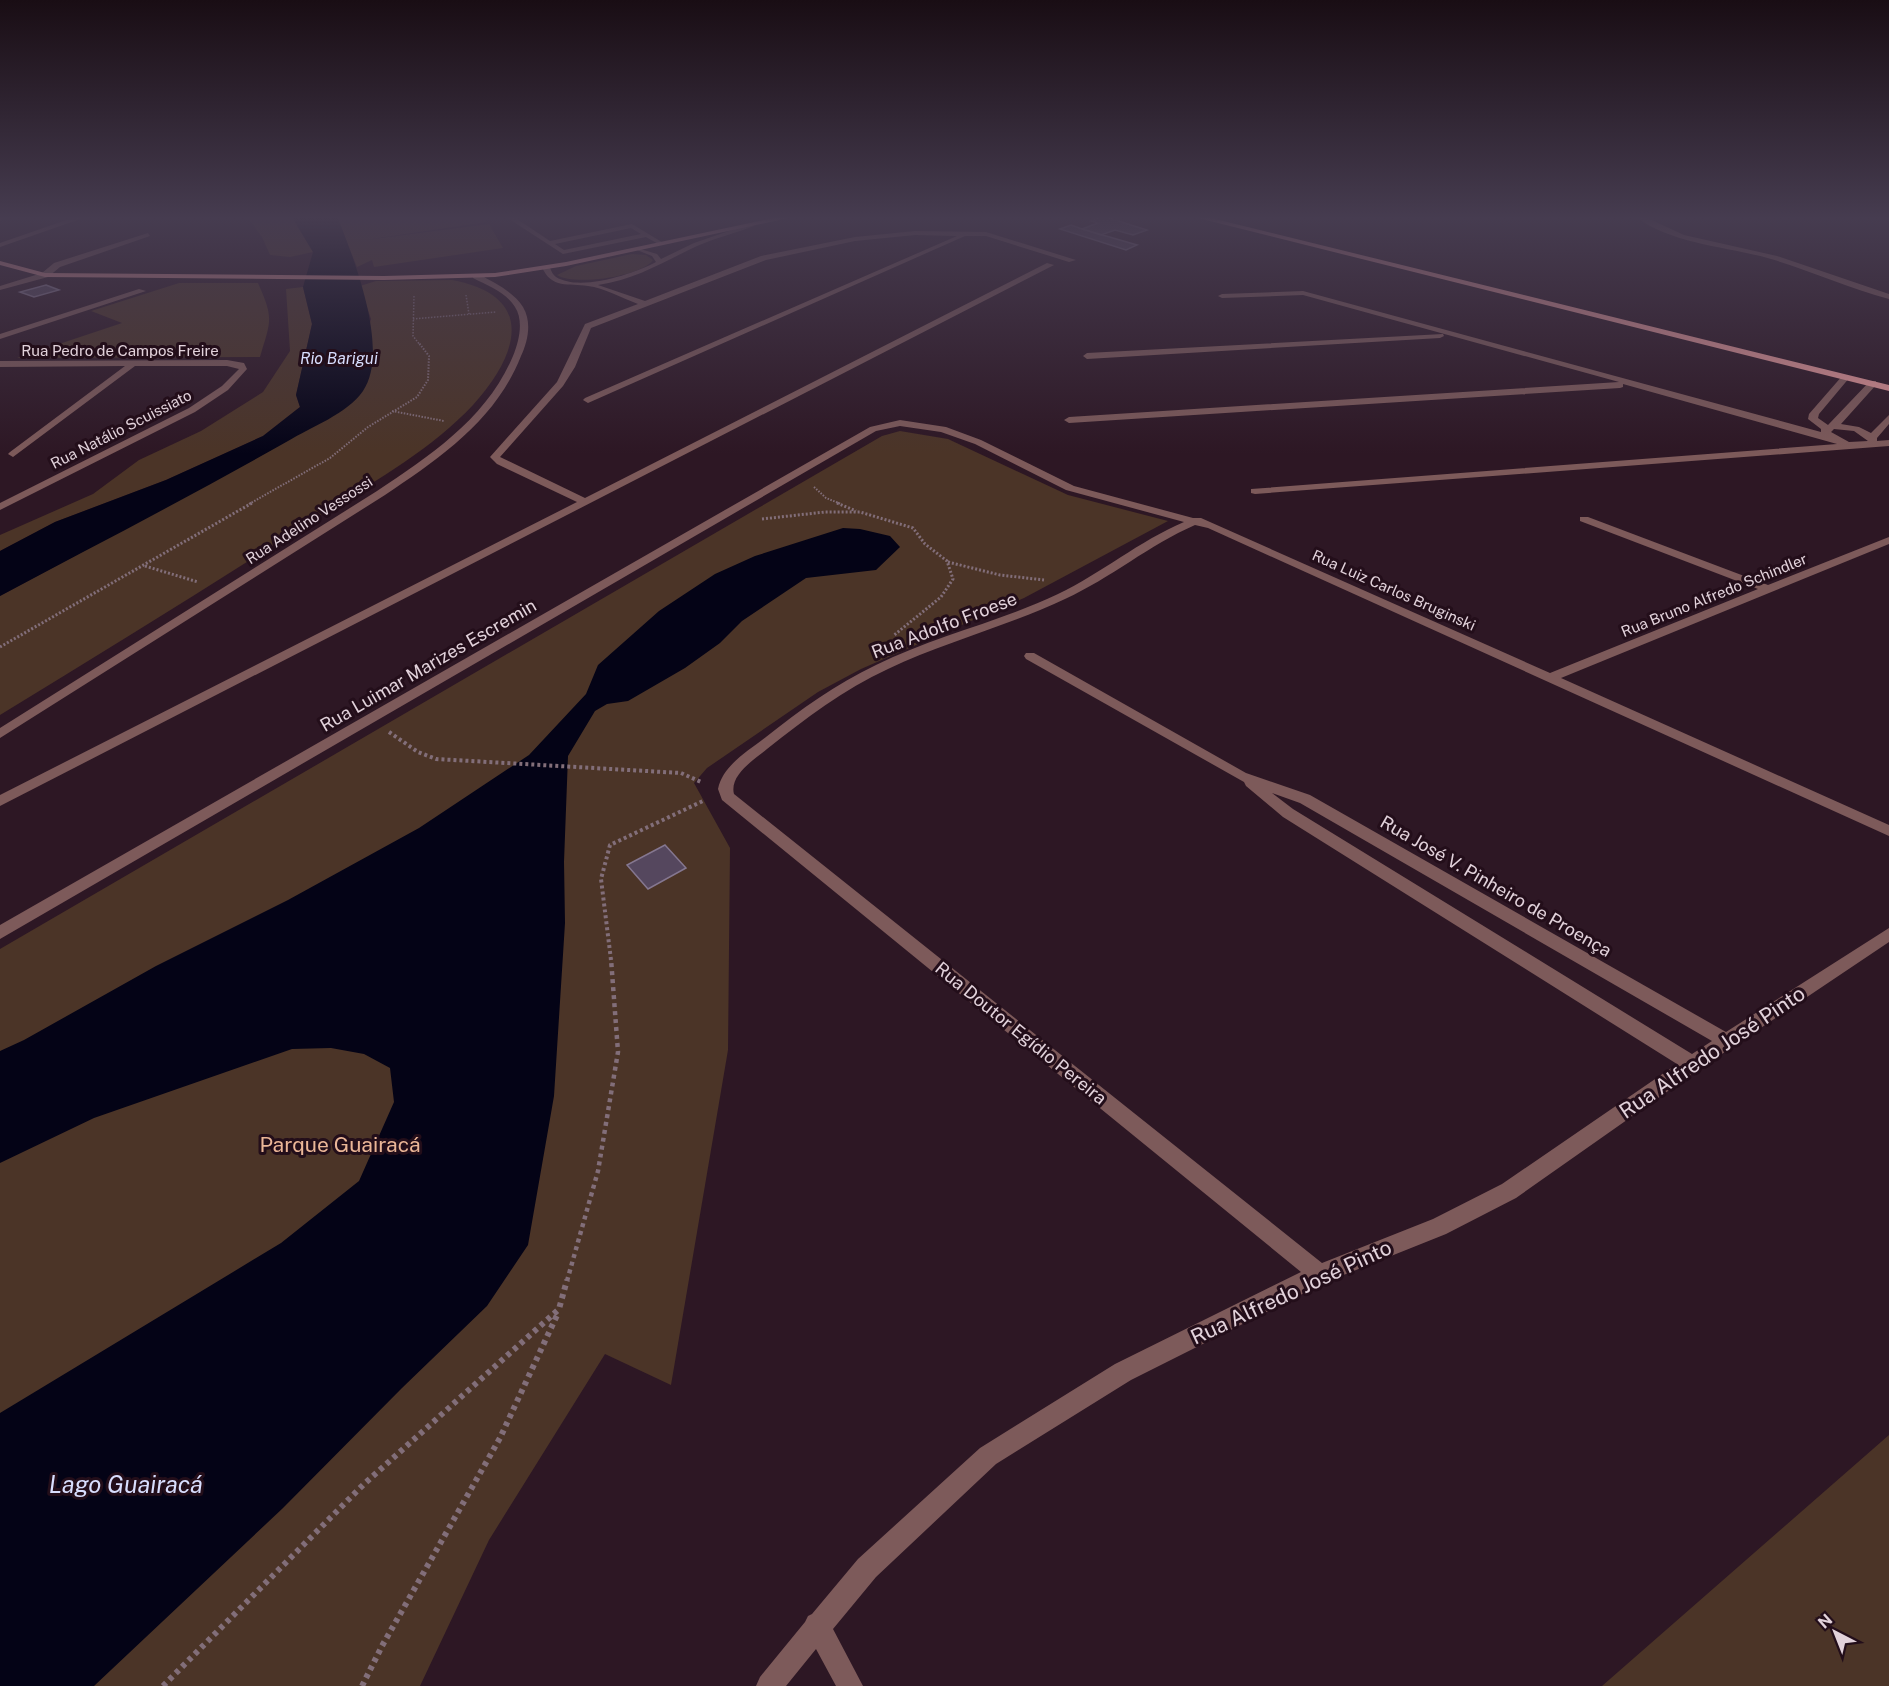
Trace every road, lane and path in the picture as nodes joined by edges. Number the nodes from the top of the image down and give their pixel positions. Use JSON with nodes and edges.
{"nodes":[{"id":1,"x":128,"y":296,"type":"edge"},
{"id":2,"x":414,"y":296,"type":"edge"},
{"id":3,"x":509,"y":296,"type":"edge"},
{"id":4,"x":621,"y":296,"type":"edge"},
{"id":5,"x":666,"y":296,"type":"edge"},
{"id":6,"x":825,"y":296,"type":"edge"},
{"id":7,"x":990,"y":296,"type":"edge"},
{"id":8,"x":1222,"y":296,"type":"dead end"},
{"id":9,"x":1231,"y":296,"type":"edge"},
{"id":10,"x":1312,"y":296,"type":"edge"},
{"id":11,"x":1514,"y":296,"type":"edge"},
{"id":12,"x":645,"y":304,"type":"junction"},
{"id":13,"x":521,"y":310,"type":"junction"},
{"id":14,"x":413,"y":319,"type":"junction"},
{"id":15,"x":1454,"y":335,"type":"junction"},
{"id":16,"x":0,"y":337,"type":"edge"},
{"id":17,"x":1087,"y":356,"type":"dead end"},
{"id":18,"x":18,"y":363,"type":"junction"},
{"id":19,"x":134,"y":363,"type":"junction"},
{"id":20,"x":0,"y":364,"type":"edge"},
{"id":21,"x":241,"y":365,"type":"joint"},
{"id":22,"x":0,"y":375,"type":"edge"},
{"id":23,"x":1846,"y":377,"type":"junction"},
{"id":24,"x":1873,"y":383,"type":"junction"},
{"id":25,"x":1635,"y":384,"type":"junction"},
{"id":26,"x":1889,"y":388,"type":"edge"},
{"id":27,"x":588,"y":400,"type":"dead end"},
{"id":28,"x":392,"y":411,"type":"junction"},
{"id":29,"x":1889,"y":418,"type":"edge"},
{"id":30,"x":1069,"y":420,"type":"dead end"},
{"id":31,"x":469,"y":426,"type":"junction"},
{"id":32,"x":1830,"y":427,"type":"junction"},
{"id":33,"x":873,"y":429,"type":"joint"},
{"id":34,"x":1832,"y":438,"type":"junction"},
{"id":35,"x":1868,"y":441,"type":"junction"},
{"id":36,"x":1889,"y":443,"type":"edge"},
{"id":37,"x":12,"y":454,"type":"dead end"},
{"id":38,"x":800,"y":471,"type":"junction"},
{"id":39,"x":1255,"y":491,"type":"dead end"},
{"id":40,"x":585,"y":502,"type":"junction"},
{"id":41,"x":0,"y":507,"type":"edge"},
{"id":42,"x":860,"y":512,"type":"junction"},
{"id":43,"x":1584,"y":519,"type":"dead end"},
{"id":44,"x":716,"y":520,"type":"junction"},
{"id":45,"x":1197,"y":520,"type":"junction"},
{"id":46,"x":1889,"y":540,"type":"edge"},
{"id":47,"x":947,"y":561,"type":"junction"},
{"id":48,"x":144,"y":566,"type":"junction"},
{"id":49,"x":1089,"y":582,"type":"junction"},
{"id":50,"x":1768,"y":589,"type":"junction"},
{"id":51,"x":228,"y":590,"type":"junction"},
{"id":52,"x":891,"y":639,"type":"dead end"},
{"id":53,"x":0,"y":647,"type":"edge"},
{"id":54,"x":1030,"y":656,"type":"dead end"},
{"id":55,"x":1550,"y":678,"type":"junction"},
{"id":56,"x":370,"y":719,"type":"junction"},
{"id":57,"x":0,"y":734,"type":"edge"},
{"id":58,"x":1241,"y":776,"type":"junction"},
{"id":59,"x":724,"y":791,"type":"junction"},
{"id":60,"x":0,"y":801,"type":"edge"},
{"id":61,"x":1889,"y":831,"type":"edge"},
{"id":62,"x":0,"y":933,"type":"edge"},
{"id":63,"x":1889,"y":934,"type":"edge"},
{"id":64,"x":1727,"y":1041,"type":"junction"},
{"id":65,"x":1692,"y":1064,"type":"junction"},
{"id":66,"x":1320,"y":1274,"type":"junction"},
{"id":67,"x":559,"y":1309,"type":"junction"},
{"id":68,"x":817,"y":1625,"type":"junction"},
{"id":69,"x":164,"y":1686,"type":"edge"},
{"id":70,"x":362,"y":1686,"type":"edge"},
{"id":71,"x":769,"y":1686,"type":"edge"},
{"id":72,"x":850,"y":1686,"type":"edge"}],
"edges":[{"from":1,"to":16,"type":"street"},
{"from":2,"to":14,"type":"path"},
{"from":3,"to":13,"type":"street"},
{"from":4,"to":12,"type":"street"},
{"from":5,"to":12,"type":"street"},
{"from":6,"to":27,"type":"street"},
{"from":7,"to":40,"type":"street"},
{"from":8,"to":9,"type":"street"},
{"from":10,"to":15,"type":"street"},
{"from":11,"to":23,"type":"main road"},
{"from":12,"to":40,"type":"street"},
{"from":13,"to":14,"type":"path"},
{"from":13,"to":31,"type":"street","name":"Rua Adelino Vessossi"},
{"from":14,"to":28,"type":"path"},
{"from":15,"to":17,"type":"street"},
{"from":15,"to":25,"type":"street"},
{"from":18,"to":19,"type":"street","name":"Rua Pedro de Campos Freire"},
{"from":18,"to":20,"type":"street","name":"Rua Pedro de Campos Freire"},
{"from":18,"to":22,"type":"street"},
{"from":19,"to":21,"type":"street","name":"Rua Pedro de Campos Freire"},
{"from":19,"to":37,"type":"street"},
{"from":21,"to":41,"type":"street","name":"Rua Natálio Scuissiato"},
{"from":23,"to":24,"type":"main road"},
{"from":23,"to":32,"type":"street"},
{"from":24,"to":26,"type":"main road"},
{"from":24,"to":32,"type":"street"},
{"from":25,"to":30,"type":"street"},
{"from":25,"to":34,"type":"street"},
{"from":28,"to":31,"type":"path"},
{"from":28,"to":48,"type":"path"},
{"from":29,"to":35,"type":"street"},
{"from":31,"to":51,"type":"street","name":"Rua Adelino Vessossi"},
{"from":32,"to":34,"type":"street"},
{"from":32,"to":35,"type":"street"},
{"from":33,"to":38,"type":"street","name":"Rua Luimar Marizes Escremin"},
{"from":33,"to":45,"type":"street","name":"Rua Luiz Carlos Bruginski"},
{"from":34,"to":35,"type":"street"},
{"from":35,"to":36,"type":"street"},
{"from":35,"to":39,"type":"street"},
{"from":38,"to":42,"type":"path"},
{"from":38,"to":44,"type":"street","name":"Rua Luimar Marizes Escremin"},
{"from":40,"to":60,"type":"street"},
{"from":42,"to":44,"type":"path"},
{"from":42,"to":47,"type":"path"},
{"from":43,"to":50,"type":"street"},
{"from":44,"to":56,"type":"street","name":"Rua Luimar Marizes Escremin"},
{"from":45,"to":49,"type":"street","name":"Rua Adolfo Froese"},
{"from":45,"to":55,"type":"street","name":"Rua Luiz Carlos Bruginski"},
{"from":46,"to":50,"type":"street","name":"Rua Bruno Alfredo Schindler"},
{"from":47,"to":49,"type":"path"},
{"from":47,"to":52,"type":"path"},
{"from":48,"to":51,"type":"path"},
{"from":48,"to":53,"type":"path"},
{"from":49,"to":59,"type":"street","name":"Rua Adolfo Froese"},
{"from":50,"to":55,"type":"street","name":"Rua Bruno Alfredo Schindler"},
{"from":51,"to":57,"type":"street","name":"Rua Adelino Vessossi"},
{"from":54,"to":58,"type":"street","name":"Rua José V. Pinheiro de Proença"},
{"from":55,"to":61,"type":"street","name":"Rua Luiz Carlos Bruginski"},
{"from":56,"to":59,"type":"path"},
{"from":56,"to":62,"type":"street","name":"Rua Luimar Marizes Escremin"},
{"from":58,"to":64,"type":"street","name":"Rua José V. Pinheiro de Proença"},
{"from":58,"to":65,"type":"street","name":"Rua José V. Pinheiro de Proença"},
{"from":59,"to":66,"type":"street","name":"Rua Doutor Egídio Pereira"},
{"from":59,"to":67,"type":"path"},
{"from":63,"to":64,"type":"street","name":"Rua Alfredo José Pinto"},
{"from":64,"to":65,"type":"street","name":"Rua Alfredo José Pinto"},
{"from":65,"to":66,"type":"street","name":"Rua Alfredo José Pinto"},
{"from":66,"to":68,"type":"street","name":"Rua Alfredo José Pinto"},
{"from":67,"to":69,"type":"path"},
{"from":67,"to":70,"type":"path"},
{"from":68,"to":71,"type":"street","name":"Rua Alfredo José Pinto"},
{"from":68,"to":72,"type":"street"}]}
